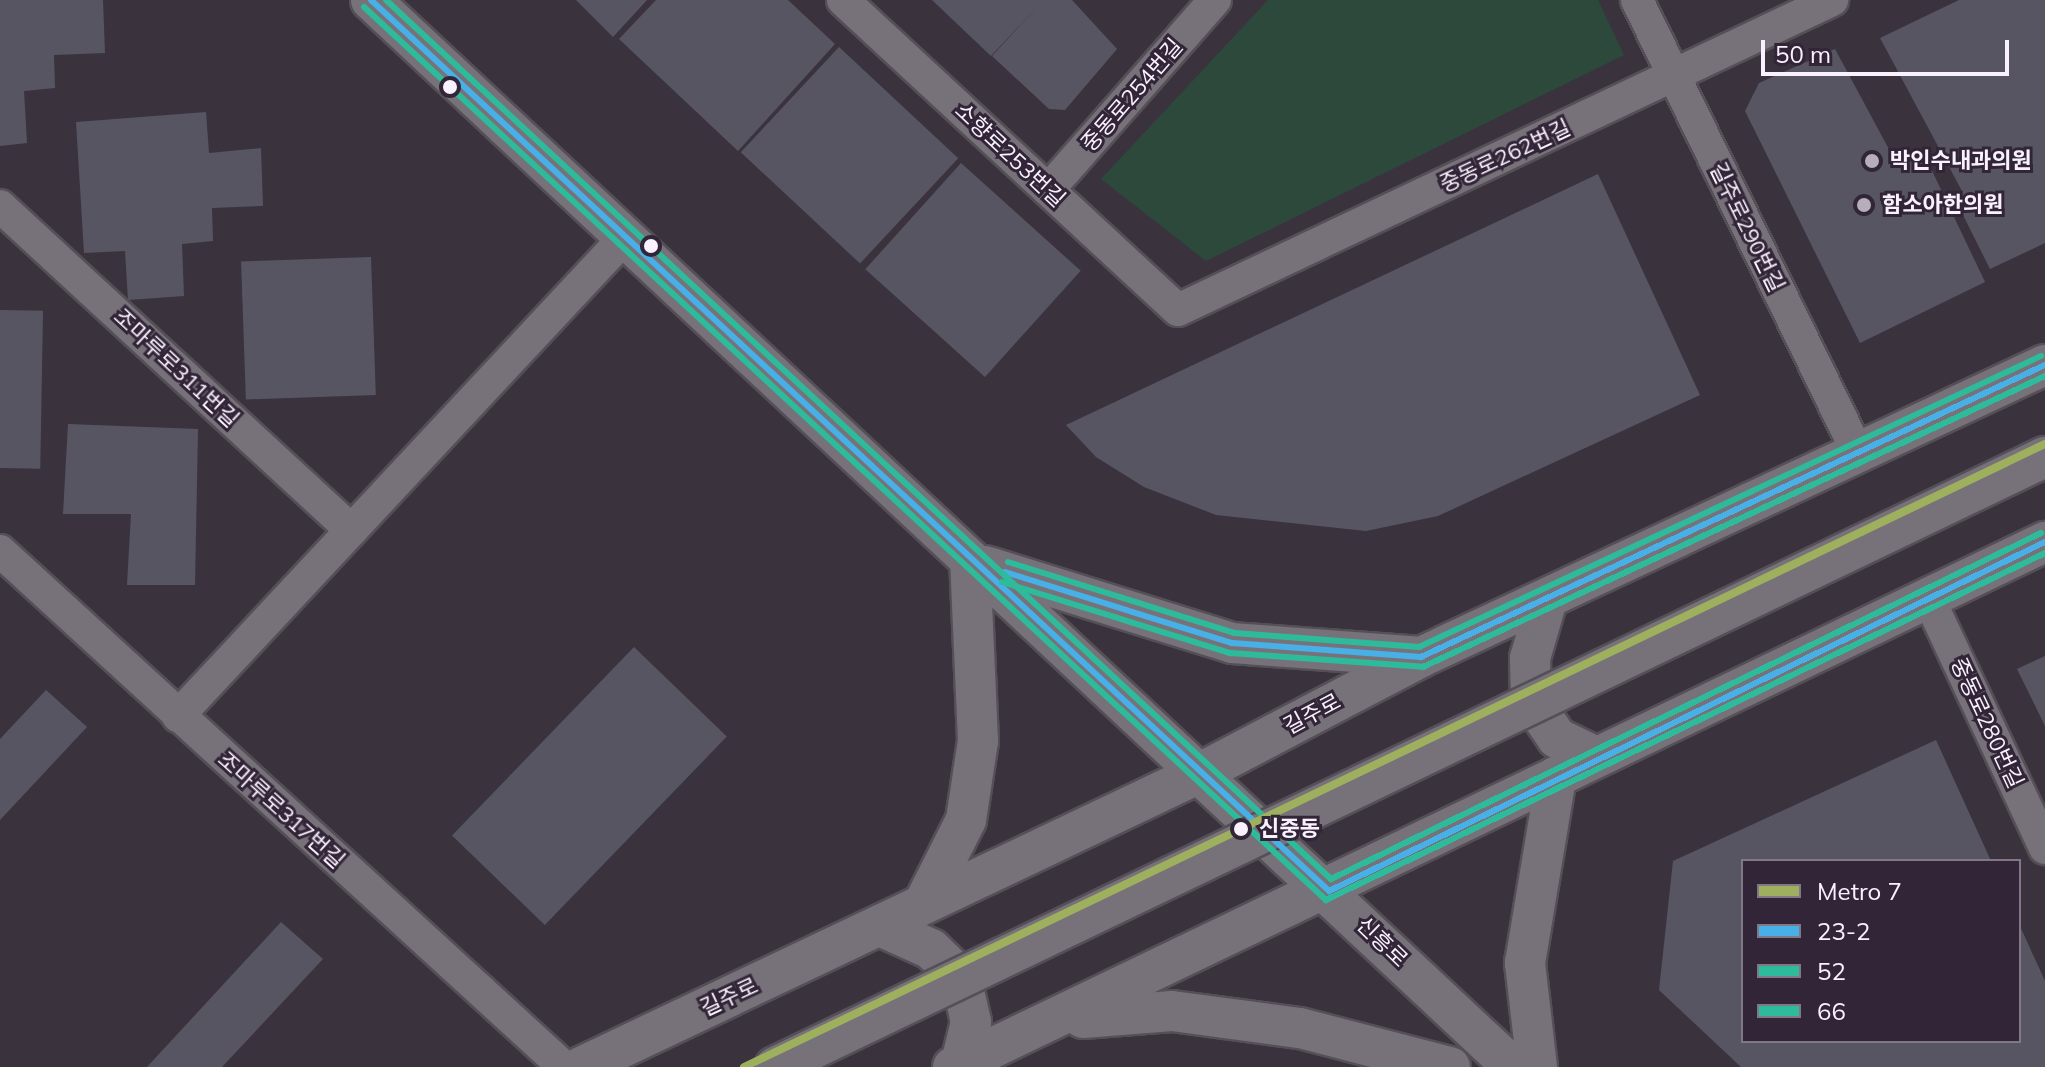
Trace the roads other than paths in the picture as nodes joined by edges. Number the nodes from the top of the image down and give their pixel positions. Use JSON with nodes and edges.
{"nodes":[{"id":1,"x":371,"y":0,"type":"edge"},
{"id":2,"x":843,"y":0,"type":"edge"},
{"id":3,"x":1215,"y":0,"type":"edge"},
{"id":4,"x":1637,"y":0,"type":"edge"},
{"id":5,"x":1832,"y":0,"type":"edge"},
{"id":6,"x":1673,"y":76,"type":"junction"},
{"id":7,"x":1048,"y":190,"type":"junction"},
{"id":8,"x":0,"y":206,"type":"edge"},
{"id":9,"x":626,"y":236,"type":"junction"},
{"id":10,"x":1178,"y":310,"type":"joint"},
{"id":11,"x":2045,"y":365,"type":"edge"},
{"id":12,"x":1858,"y":453,"type":"junction"},
{"id":13,"x":2045,"y":457,"type":"edge"},
{"id":14,"x":351,"y":530,"type":"junction"},
{"id":15,"x":2045,"y":542,"type":"edge"},
{"id":16,"x":0,"y":551,"type":"edge"},
{"id":17,"x":970,"y":561,"type":"junction"},
{"id":18,"x":1928,"y":597,"type":"junction"},
{"id":19,"x":1547,"y":600,"type":"junction"},
{"id":20,"x":1421,"y":657,"type":"junction"},
{"id":21,"x":178,"y":716,"type":"junction"},
{"id":22,"x":1596,"y":757,"type":"junction"},
{"id":23,"x":1202,"y":772,"type":"junction"},
{"id":24,"x":1556,"y":777,"type":"junction"},
{"id":25,"x":2045,"y":848,"type":"edge"},
{"id":26,"x":1329,"y":891,"type":"junction"},
{"id":27,"x":924,"y":903,"type":"junction"},
{"id":28,"x":880,"y":926,"type":"junction"},
{"id":29,"x":1044,"y":1023,"type":"junction"},
{"id":30,"x":957,"y":1065,"type":"edge"},
{"id":31,"x":564,"y":1067,"type":"edge"},
{"id":32,"x":581,"y":1067,"type":"edge"},
{"id":33,"x":775,"y":1067,"type":"edge"},
{"id":34,"x":1450,"y":1067,"type":"edge"},
{"id":35,"x":1513,"y":1067,"type":"edge"},
{"id":36,"x":1537,"y":1067,"type":"edge"}],
"edges":[{"from":1,"to":9,"type":"street","name":"신흥로"},
{"from":2,"to":7,"type":"street","name":"소향로253번길"},
{"from":3,"to":7,"type":"street","name":"중동로254번길"},
{"from":4,"to":6,"type":"street","name":"길주로290번길"},
{"from":5,"to":6,"type":"street","name":"중동로262번길"},
{"from":6,"to":10,"type":"street","name":"중동로262번길"},
{"from":6,"to":12,"type":"street","name":"길주로290번길"},
{"from":7,"to":10,"type":"street","name":"소향로253번길"},
{"from":8,"to":14,"type":"street","name":"조마루로311번길"},
{"from":9,"to":14,"type":"street"},
{"from":9,"to":17,"type":"street","name":"신흥로"},
{"from":11,"to":12,"type":"street","name":"길주로"},
{"from":12,"to":19,"type":"street","name":"길주로"},
{"from":13,"to":33,"type":"street","bridge":true},
{"from":14,"to":21,"type":"street"},
{"from":15,"to":18,"type":"street"},
{"from":16,"to":21,"type":"street","name":"조마루로317번길"},
{"from":17,"to":20,"type":"street"},
{"from":17,"to":23,"type":"street","name":"신흥로"},
{"from":17,"to":27,"type":"street"},
{"from":18,"to":22,"type":"street"},
{"from":18,"to":25,"type":"street","name":"중동로280번길"},
{"from":19,"to":20,"type":"street","name":"길주로"},
{"from":19,"to":22,"type":"street"},
{"from":20,"to":23,"type":"street","name":"길주로"},
{"from":21,"to":31,"type":"street","name":"조마루로317번길"},
{"from":22,"to":24,"type":"street"},
{"from":23,"to":26,"type":"street","name":"신흥로"},
{"from":23,"to":27,"type":"street","name":"길주로"},
{"from":24,"to":26,"type":"street"},
{"from":24,"to":36,"type":"street"},
{"from":26,"to":29,"type":"street"},
{"from":26,"to":35,"type":"street","name":"신흥로"},
{"from":27,"to":28,"type":"street","name":"길주로"},
{"from":28,"to":30,"type":"street"},
{"from":28,"to":32,"type":"street","name":"길주로"},
{"from":29,"to":30,"type":"street"},
{"from":29,"to":34,"type":"street"}]}
